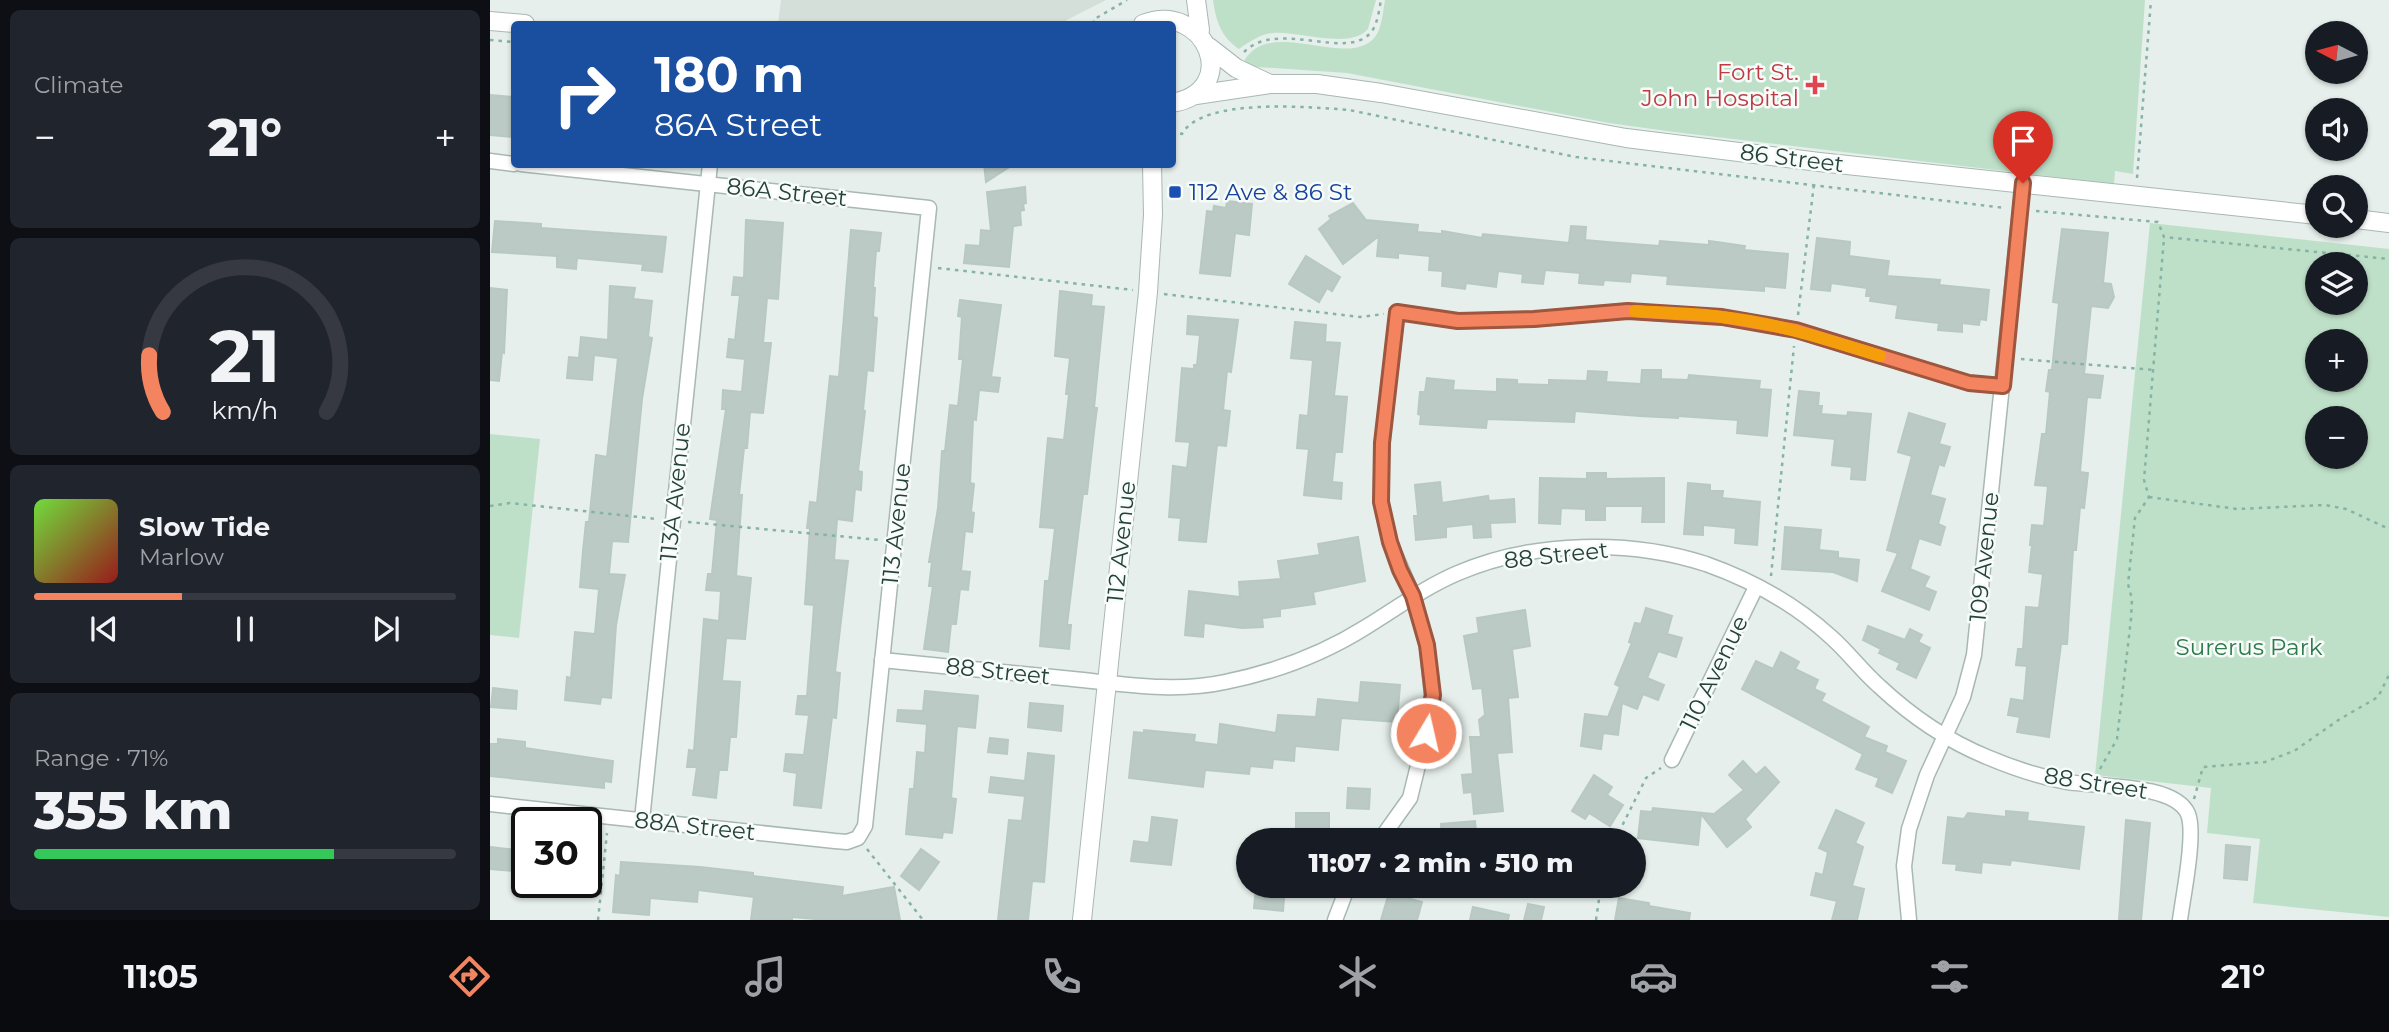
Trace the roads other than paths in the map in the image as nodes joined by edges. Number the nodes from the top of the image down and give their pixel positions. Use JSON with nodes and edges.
{"nodes":[{"id":1,"x":1165,"y":0,"type":"edge"},
{"id":2,"x":1196,"y":0,"type":"edge"},
{"id":3,"x":490,"y":21,"type":"edge"},
{"id":4,"x":1149,"y":21,"type":"edge"},
{"id":5,"x":511,"y":23,"type":"edge"},
{"id":6,"x":1200,"y":30,"type":"junction"},
{"id":7,"x":1209,"y":47,"type":"junction"},
{"id":8,"x":1270,"y":84,"type":"junction"},
{"id":9,"x":1184,"y":99,"type":"edge"},
{"id":10,"x":490,"y":161,"type":"edge"},
{"id":11,"x":511,"y":164,"type":"edge"},
{"id":12,"x":560,"y":168,"type":"edge"},
{"id":13,"x":709,"y":168,"type":"edge"},
{"id":14,"x":1152,"y":168,"type":"edge"},
{"id":15,"x":708,"y":183,"type":"junction"},
{"id":16,"x":2023,"y":183,"type":"junction"},
{"id":17,"x":929,"y":208,"type":"joint"},
{"id":18,"x":2305,"y":214,"type":"edge"},
{"id":19,"x":2368,"y":220,"type":"edge"},
{"id":20,"x":2389,"y":223,"type":"edge"},
{"id":21,"x":2003,"y":386,"type":"junction"},
{"id":22,"x":1763,"y":590,"type":"junction"},
{"id":23,"x":1413,"y":596,"type":"junction"},
{"id":24,"x":883,"y":660,"type":"junction"},
{"id":25,"x":1107,"y":682,"type":"junction"},
{"id":26,"x":1947,"y":736,"type":"junction"},
{"id":27,"x":1672,"y":760,"type":"road end"},
{"id":28,"x":490,"y":804,"type":"edge"},
{"id":29,"x":642,"y":820,"type":"junction"},
{"id":30,"x":1389,"y":828,"type":"edge"},
{"id":31,"x":858,"y":838,"type":"joint"},
{"id":32,"x":1343,"y":898,"type":"edge"},
{"id":33,"x":1082,"y":920,"type":"edge"},
{"id":34,"x":1335,"y":920,"type":"edge"},
{"id":35,"x":1909,"y":920,"type":"edge"},
{"id":36,"x":2180,"y":920,"type":"edge"}],
"edges":[{"from":1,"to":4,"type":"street"},
{"from":2,"to":6,"type":"street"},
{"from":3,"to":5,"type":"street"},
{"from":4,"to":6,"type":"street"},
{"from":6,"to":7,"type":"street"},
{"from":7,"to":8,"type":"street","name":"86 Street"},
{"from":7,"to":9,"type":"street"},
{"from":8,"to":9,"type":"street","name":"86 Street"},
{"from":8,"to":16,"type":"street","name":"86 Street"},
{"from":10,"to":11,"type":"street"},
{"from":12,"to":15,"type":"street","name":"86A Street"},
{"from":13,"to":15,"type":"street","name":"113A Avenue"},
{"from":14,"to":25,"type":"street","name":"112 Avenue"},
{"from":15,"to":17,"type":"street","name":"86A Street"},
{"from":15,"to":29,"type":"street","name":"113A Avenue"},
{"from":16,"to":18,"type":"street","name":"86 Street"},
{"from":16,"to":21,"type":"street","name":"109 Avenue"},
{"from":17,"to":24,"type":"street","name":"113 Avenue"},
{"from":19,"to":20,"type":"street"},
{"from":21,"to":23,"type":"street"},
{"from":21,"to":26,"type":"street","name":"109 Avenue"},
{"from":22,"to":23,"type":"street","name":"88 Street"},
{"from":22,"to":26,"type":"street","name":"88 Street"},
{"from":22,"to":27,"type":"street","name":"110 Avenue"},
{"from":23,"to":25,"type":"street","name":"88 Street"},
{"from":23,"to":30,"type":"street"},
{"from":24,"to":25,"type":"street","name":"88 Street"},
{"from":24,"to":31,"type":"street","name":"113 Avenue"},
{"from":25,"to":33,"type":"street","name":"112 Avenue"},
{"from":26,"to":35,"type":"street","name":"109 Avenue"},
{"from":26,"to":36,"type":"street","name":"88 Street"},
{"from":28,"to":29,"type":"street","name":"88A Street"},
{"from":29,"to":31,"type":"street","name":"88A Street"},
{"from":32,"to":34,"type":"street"}]}
